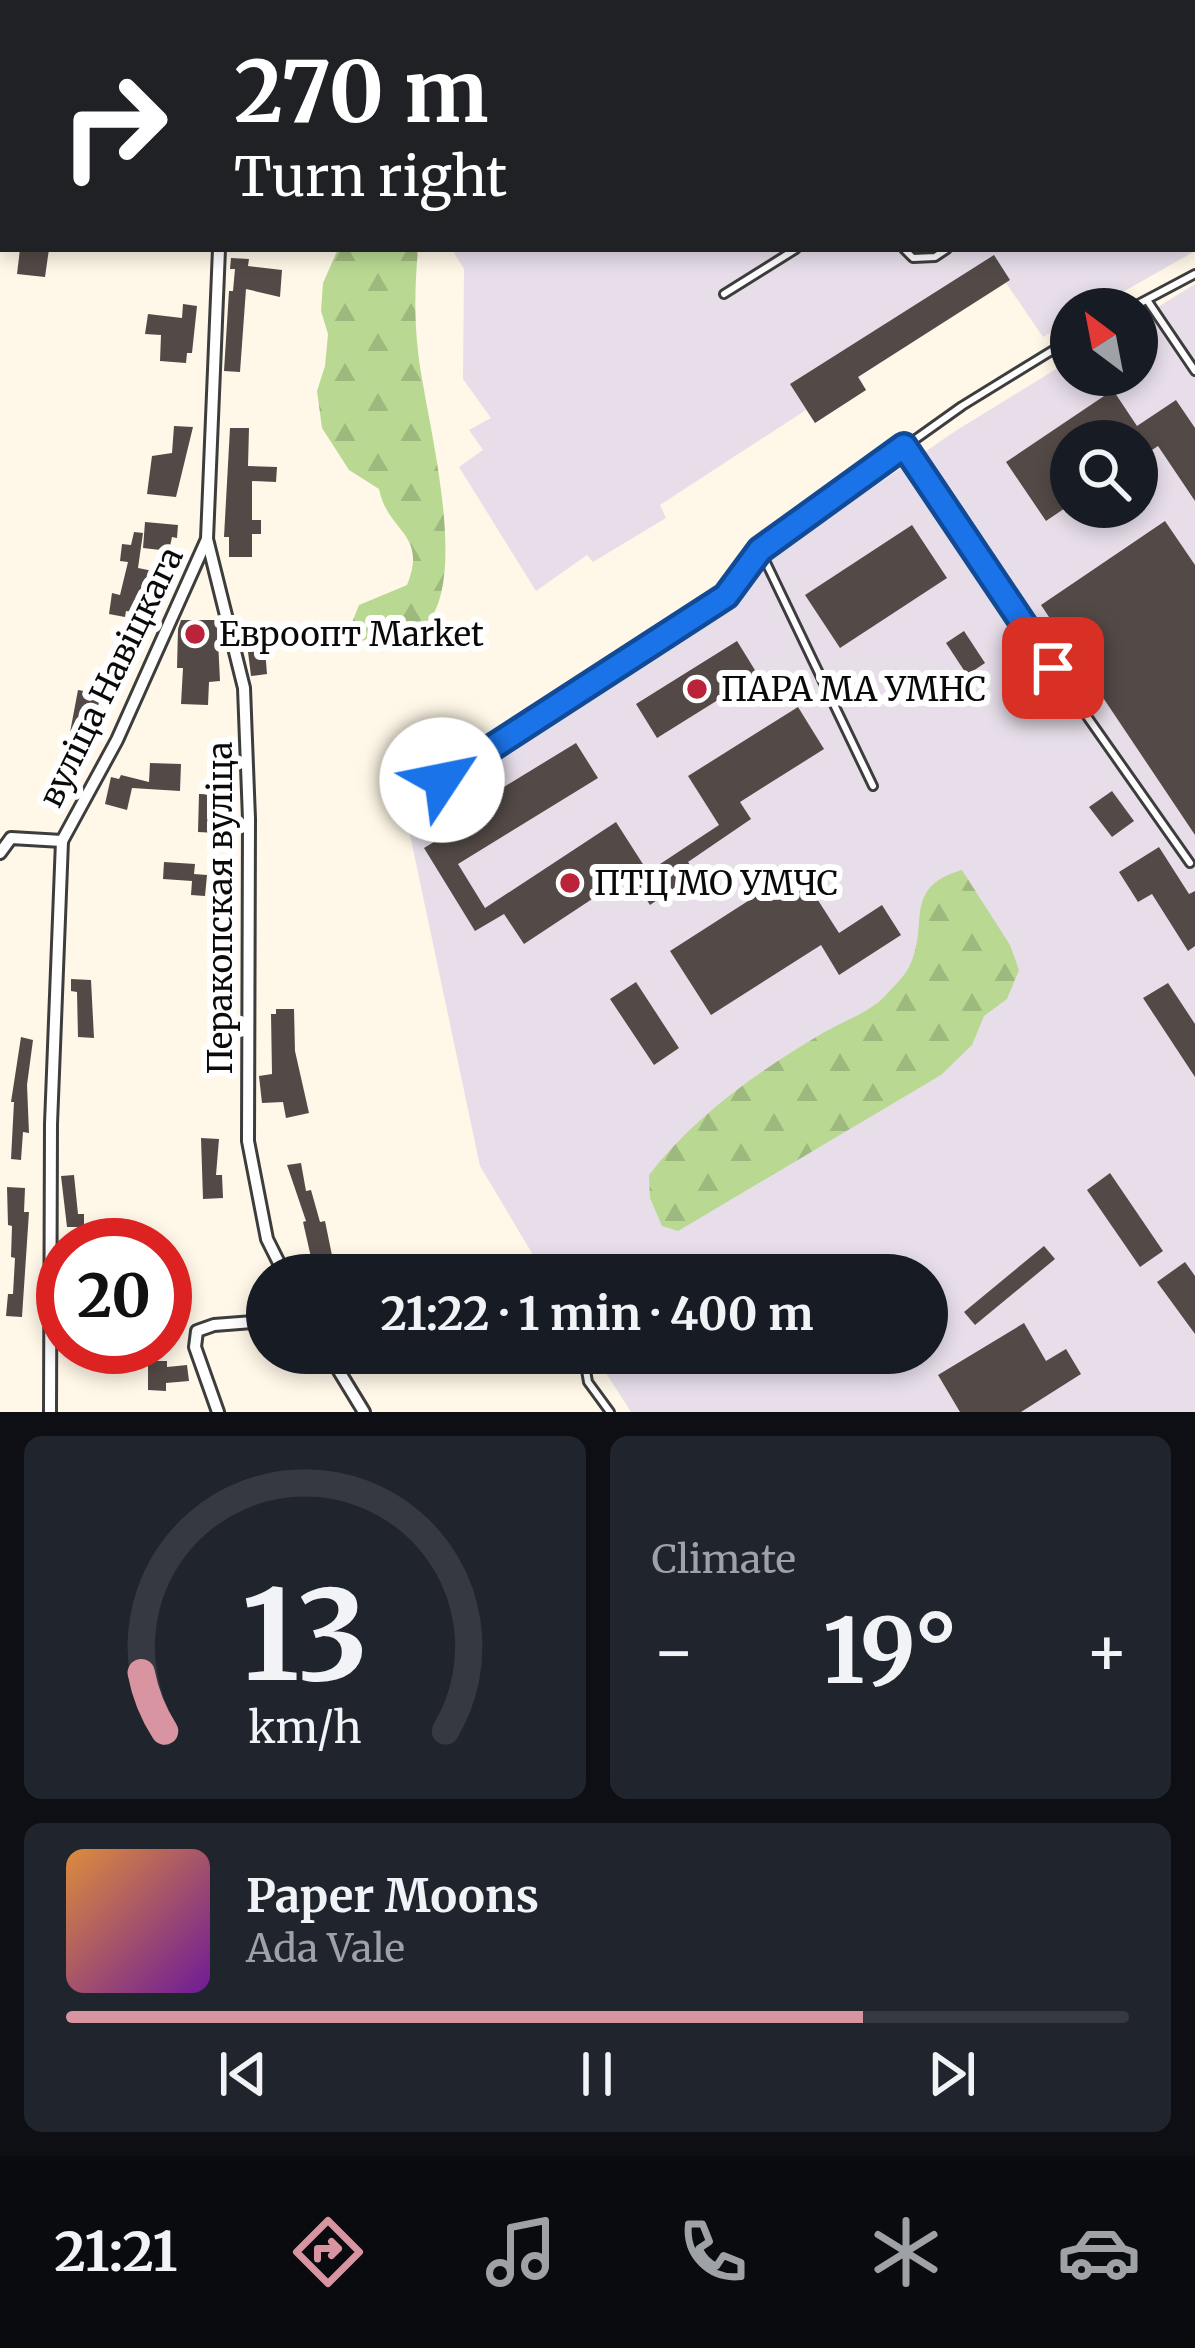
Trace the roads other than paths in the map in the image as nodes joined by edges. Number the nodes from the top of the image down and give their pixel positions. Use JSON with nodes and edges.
{"nodes":[{"id":1,"x":219,"y":252,"type":"edge"},
{"id":2,"x":791,"y":252,"type":"edge"},
{"id":3,"x":907,"y":252,"type":"edge"},
{"id":4,"x":942,"y":252,"type":"edge"},
{"id":5,"x":1195,"y":274,"type":"edge"},
{"id":6,"x":724,"y":294,"type":"dead end"},
{"id":7,"x":1158,"y":294,"type":"edge"},
{"id":8,"x":1158,"y":316,"type":"edge"},
{"id":9,"x":1050,"y":350,"type":"edge"},
{"id":10,"x":1195,"y":371,"type":"edge"},
{"id":11,"x":904,"y":446,"type":"junction"},
{"id":12,"x":207,"y":539,"type":"junction"},
{"id":13,"x":760,"y":550,"type":"junction"},
{"id":14,"x":442,"y":780,"type":"dead end"},
{"id":15,"x":873,"y":786,"type":"dead end"},
{"id":16,"x":0,"y":828,"type":"edge"},
{"id":17,"x":10,"y":838,"type":"junction"},
{"id":18,"x":62,"y":841,"type":"junction"},
{"id":19,"x":0,"y":853,"type":"edge"},
{"id":20,"x":1190,"y":863,"type":"dead end"},
{"id":21,"x":274,"y":1254,"type":"edge"},
{"id":22,"x":246,"y":1323,"type":"edge"},
{"id":23,"x":341,"y":1374,"type":"edge"},
{"id":24,"x":587,"y":1374,"type":"edge"},
{"id":25,"x":50,"y":1412,"type":"edge"},
{"id":26,"x":218,"y":1412,"type":"edge"},
{"id":27,"x":364,"y":1412,"type":"edge"},
{"id":28,"x":610,"y":1412,"type":"edge"}],
"edges":[{"from":1,"to":12,"type":"street","name":"вуліца Навіцкага"},
{"from":2,"to":6,"type":"lane"},
{"from":3,"to":4,"type":"lane"},
{"from":5,"to":7,"type":"lane"},
{"from":8,"to":10,"type":"lane"},
{"from":9,"to":11,"type":"lane"},
{"from":11,"to":13,"type":"lane"},
{"from":11,"to":20,"type":"lane"},
{"from":12,"to":18,"type":"street","name":"вуліца Навіцкага"},
{"from":12,"to":21,"type":"street","name":"Перакопская вуліца"},
{"from":13,"to":14,"type":"lane"},
{"from":13,"to":15,"type":"lane"},
{"from":16,"to":17,"type":"street"},
{"from":17,"to":18,"type":"street","name":"вуліца Навіцкага"},
{"from":17,"to":19,"type":"street","name":"вуліца Навіцкага"},
{"from":18,"to":25,"type":"street"},
{"from":22,"to":26,"type":"street"},
{"from":23,"to":27,"type":"street"},
{"from":24,"to":28,"type":"lane"}]}
